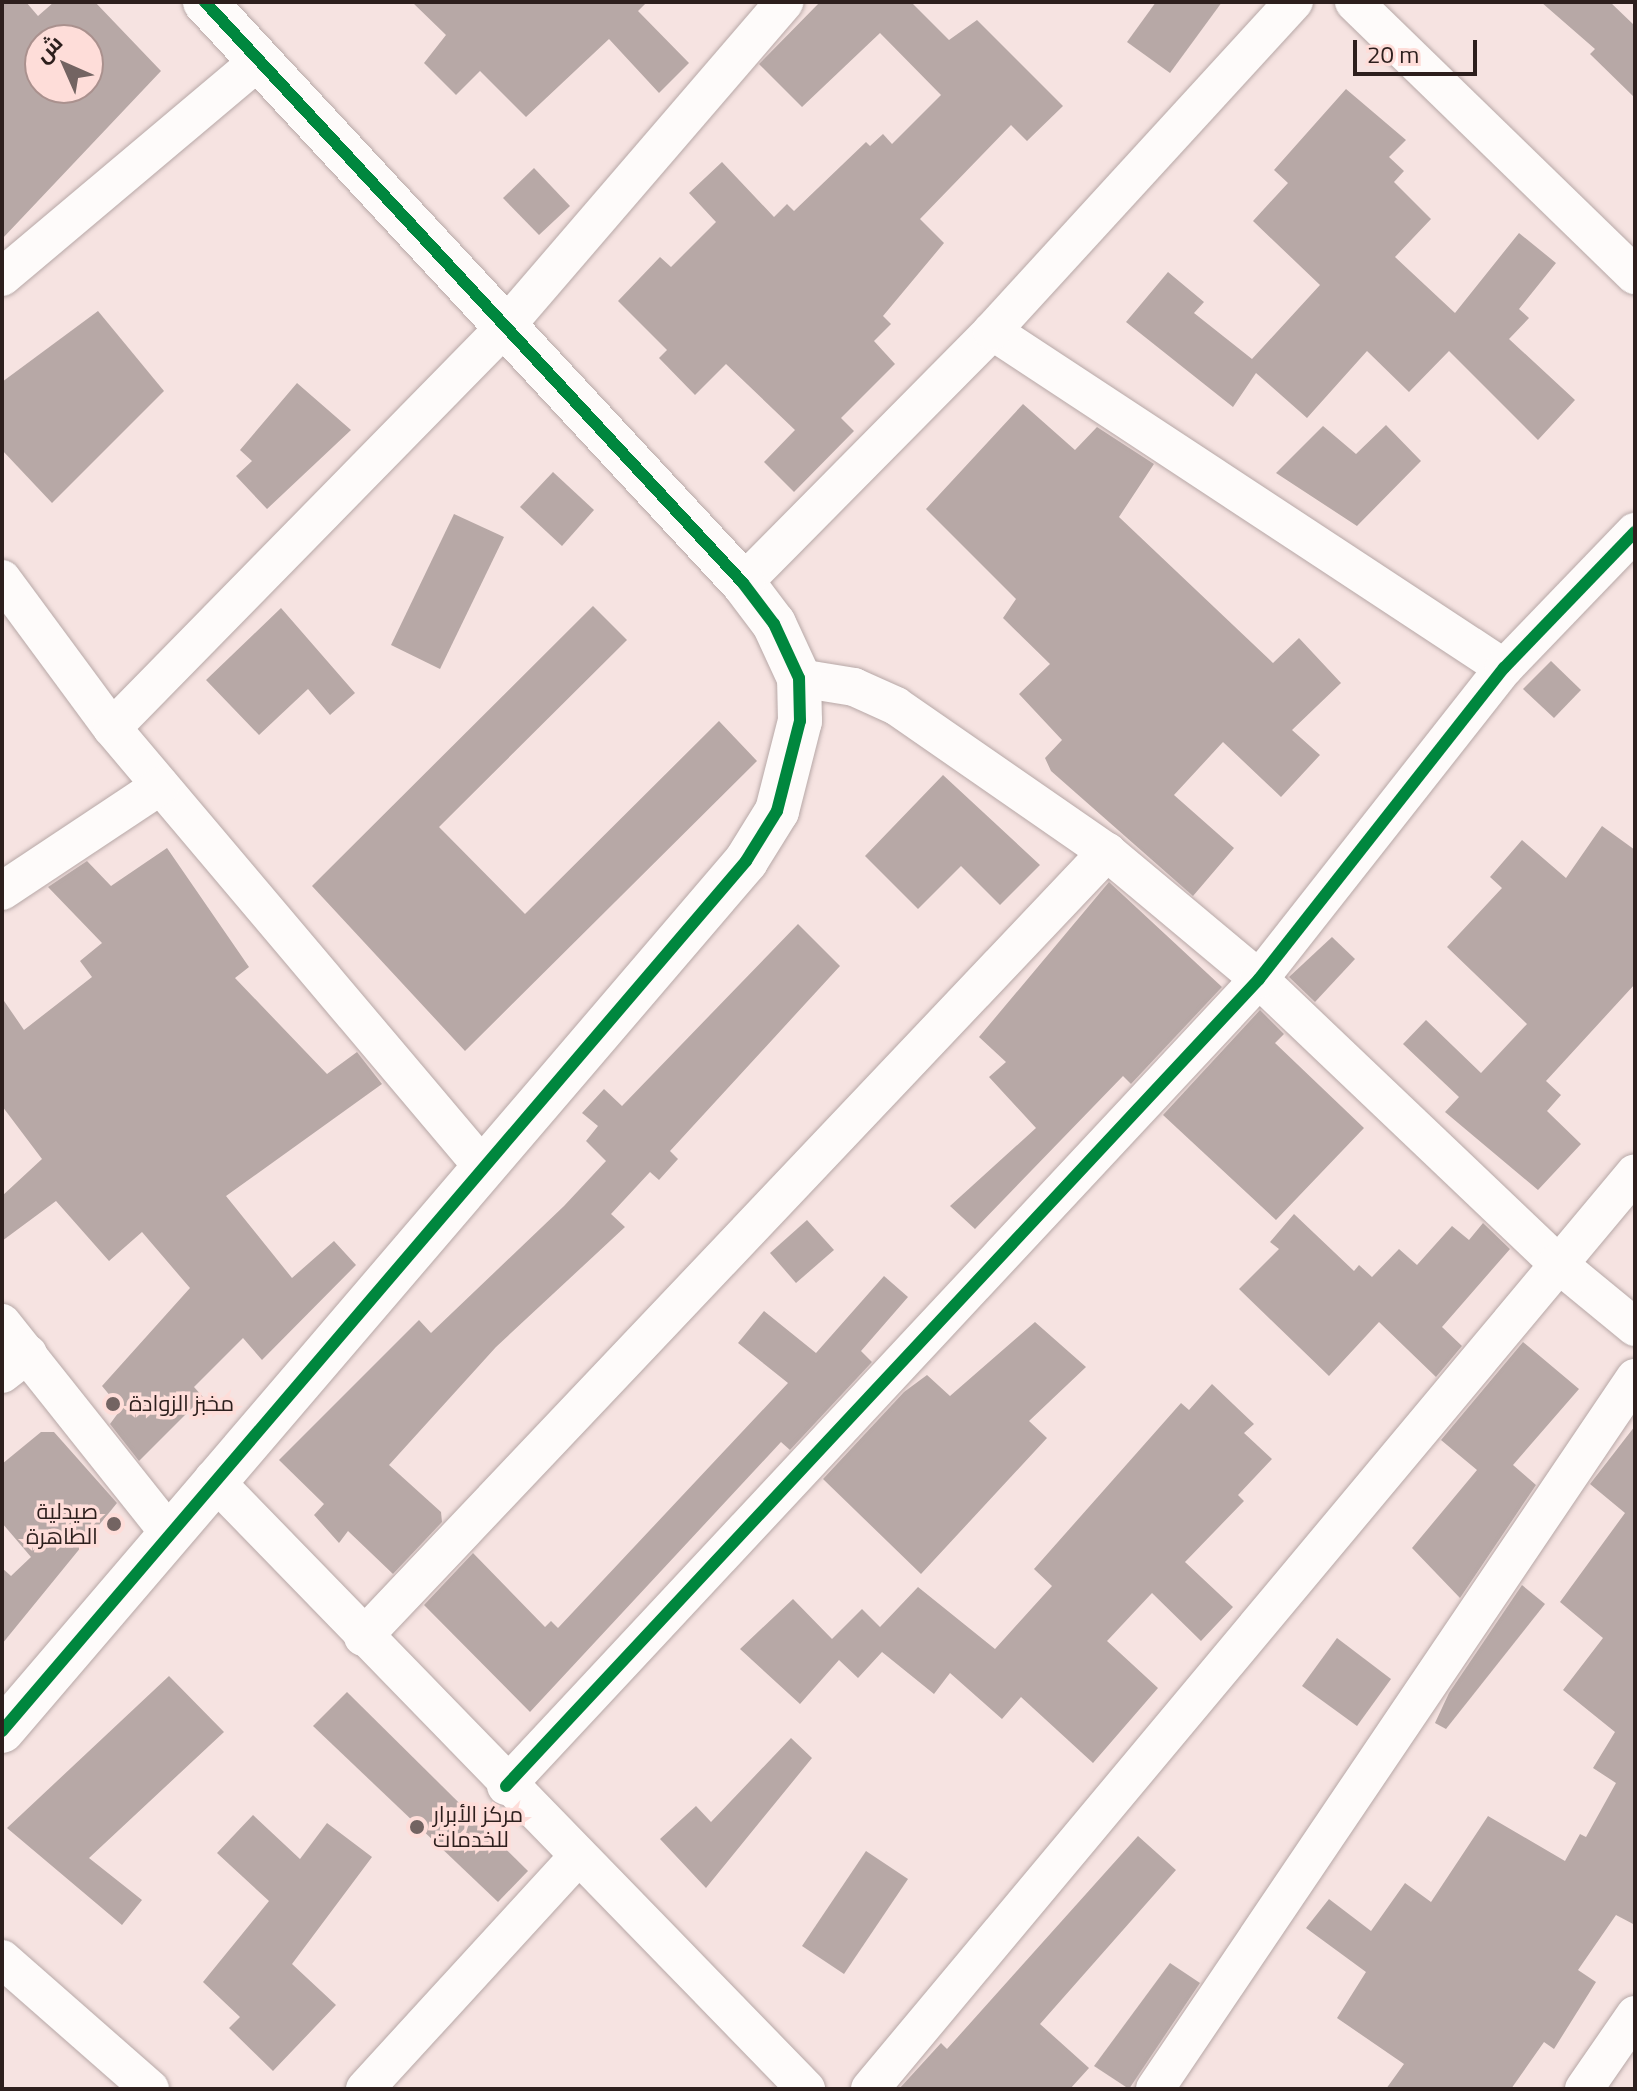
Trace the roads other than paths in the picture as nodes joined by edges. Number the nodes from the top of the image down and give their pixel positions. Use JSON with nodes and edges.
{"nodes":[{"id":1,"x":205,"y":2,"type":"edge"},
{"id":2,"x":784,"y":2,"type":"edge"},
{"id":3,"x":1294,"y":2,"type":"edge"},
{"id":4,"x":1354,"y":2,"type":"edge"},
{"id":5,"x":256,"y":63,"type":"junction"},
{"id":6,"x":1635,"y":275,"type":"edge"},
{"id":7,"x":2,"y":277,"type":"edge"},
{"id":8,"x":504,"y":328,"type":"junction"},
{"id":9,"x":992,"y":331,"type":"junction"},
{"id":10,"x":1635,"y":532,"type":"edge"},
{"id":11,"x":2,"y":579,"type":"edge"},
{"id":12,"x":743,"y":583,"type":"junction"},
{"id":13,"x":1504,"y":668,"type":"junction"},
{"id":14,"x":799,"y":678,"type":"junction"},
{"id":15,"x":112,"y":728,"type":"junction"},
{"id":16,"x":160,"y":786,"type":"junction"},
{"id":17,"x":1107,"y":852,"type":"junction"},
{"id":18,"x":2,"y":891,"type":"edge"},
{"id":19,"x":1259,"y":979,"type":"junction"},
{"id":20,"x":483,"y":1167,"type":"junction"},
{"id":21,"x":1635,"y":1173,"type":"edge"},
{"id":22,"x":1557,"y":1263,"type":"junction"},
{"id":23,"x":2,"y":1323,"type":"edge"},
{"id":24,"x":1635,"y":1327,"type":"edge"},
{"id":25,"x":15,"y":1364,"type":"edge"},
{"id":26,"x":1635,"y":1378,"type":"edge"},
{"id":27,"x":213,"y":1479,"type":"junction"},
{"id":28,"x":169,"y":1533,"type":"junction"},
{"id":29,"x":363,"y":1637,"type":"junction"},
{"id":30,"x":2,"y":1731,"type":"edge"},
{"id":31,"x":506,"y":1786,"type":"junction"},
{"id":32,"x":577,"y":1858,"type":"junction"},
{"id":33,"x":2,"y":1959,"type":"edge"},
{"id":34,"x":1635,"y":2015,"type":"edge"},
{"id":35,"x":150,"y":2089,"type":"edge"},
{"id":36,"x":365,"y":2089,"type":"edge"},
{"id":37,"x":806,"y":2089,"type":"edge"},
{"id":38,"x":870,"y":2089,"type":"edge"},
{"id":39,"x":1155,"y":2089,"type":"edge"},
{"id":40,"x":1584,"y":2089,"type":"edge"}],
"edges":[{"from":1,"to":5,"type":"street"},
{"from":2,"to":8,"type":"street"},
{"from":3,"to":9,"type":"street"},
{"from":4,"to":6,"type":"street"},
{"from":5,"to":7,"type":"street"},
{"from":5,"to":8,"type":"street"},
{"from":8,"to":12,"type":"street"},
{"from":8,"to":15,"type":"street"},
{"from":9,"to":12,"type":"street"},
{"from":9,"to":13,"type":"street"},
{"from":10,"to":13,"type":"street"},
{"from":11,"to":15,"type":"street"},
{"from":12,"to":14,"type":"street"},
{"from":13,"to":19,"type":"street"},
{"from":14,"to":17,"type":"street"},
{"from":14,"to":20,"type":"street"},
{"from":15,"to":16,"type":"street"},
{"from":16,"to":18,"type":"street"},
{"from":16,"to":20,"type":"street"},
{"from":17,"to":19,"type":"street"},
{"from":17,"to":29,"type":"street"},
{"from":19,"to":22,"type":"street"},
{"from":19,"to":31,"type":"street"},
{"from":20,"to":27,"type":"street"},
{"from":21,"to":22,"type":"street"},
{"from":22,"to":24,"type":"street"},
{"from":22,"to":38,"type":"street"},
{"from":23,"to":25,"type":"street"},
{"from":25,"to":28,"type":"street"},
{"from":26,"to":39,"type":"street"},
{"from":27,"to":28,"type":"street"},
{"from":27,"to":29,"type":"street"},
{"from":28,"to":30,"type":"street"},
{"from":29,"to":31,"type":"street"},
{"from":31,"to":32,"type":"street"},
{"from":32,"to":36,"type":"street"},
{"from":32,"to":37,"type":"street"},
{"from":33,"to":35,"type":"street"},
{"from":34,"to":40,"type":"street"}]}
